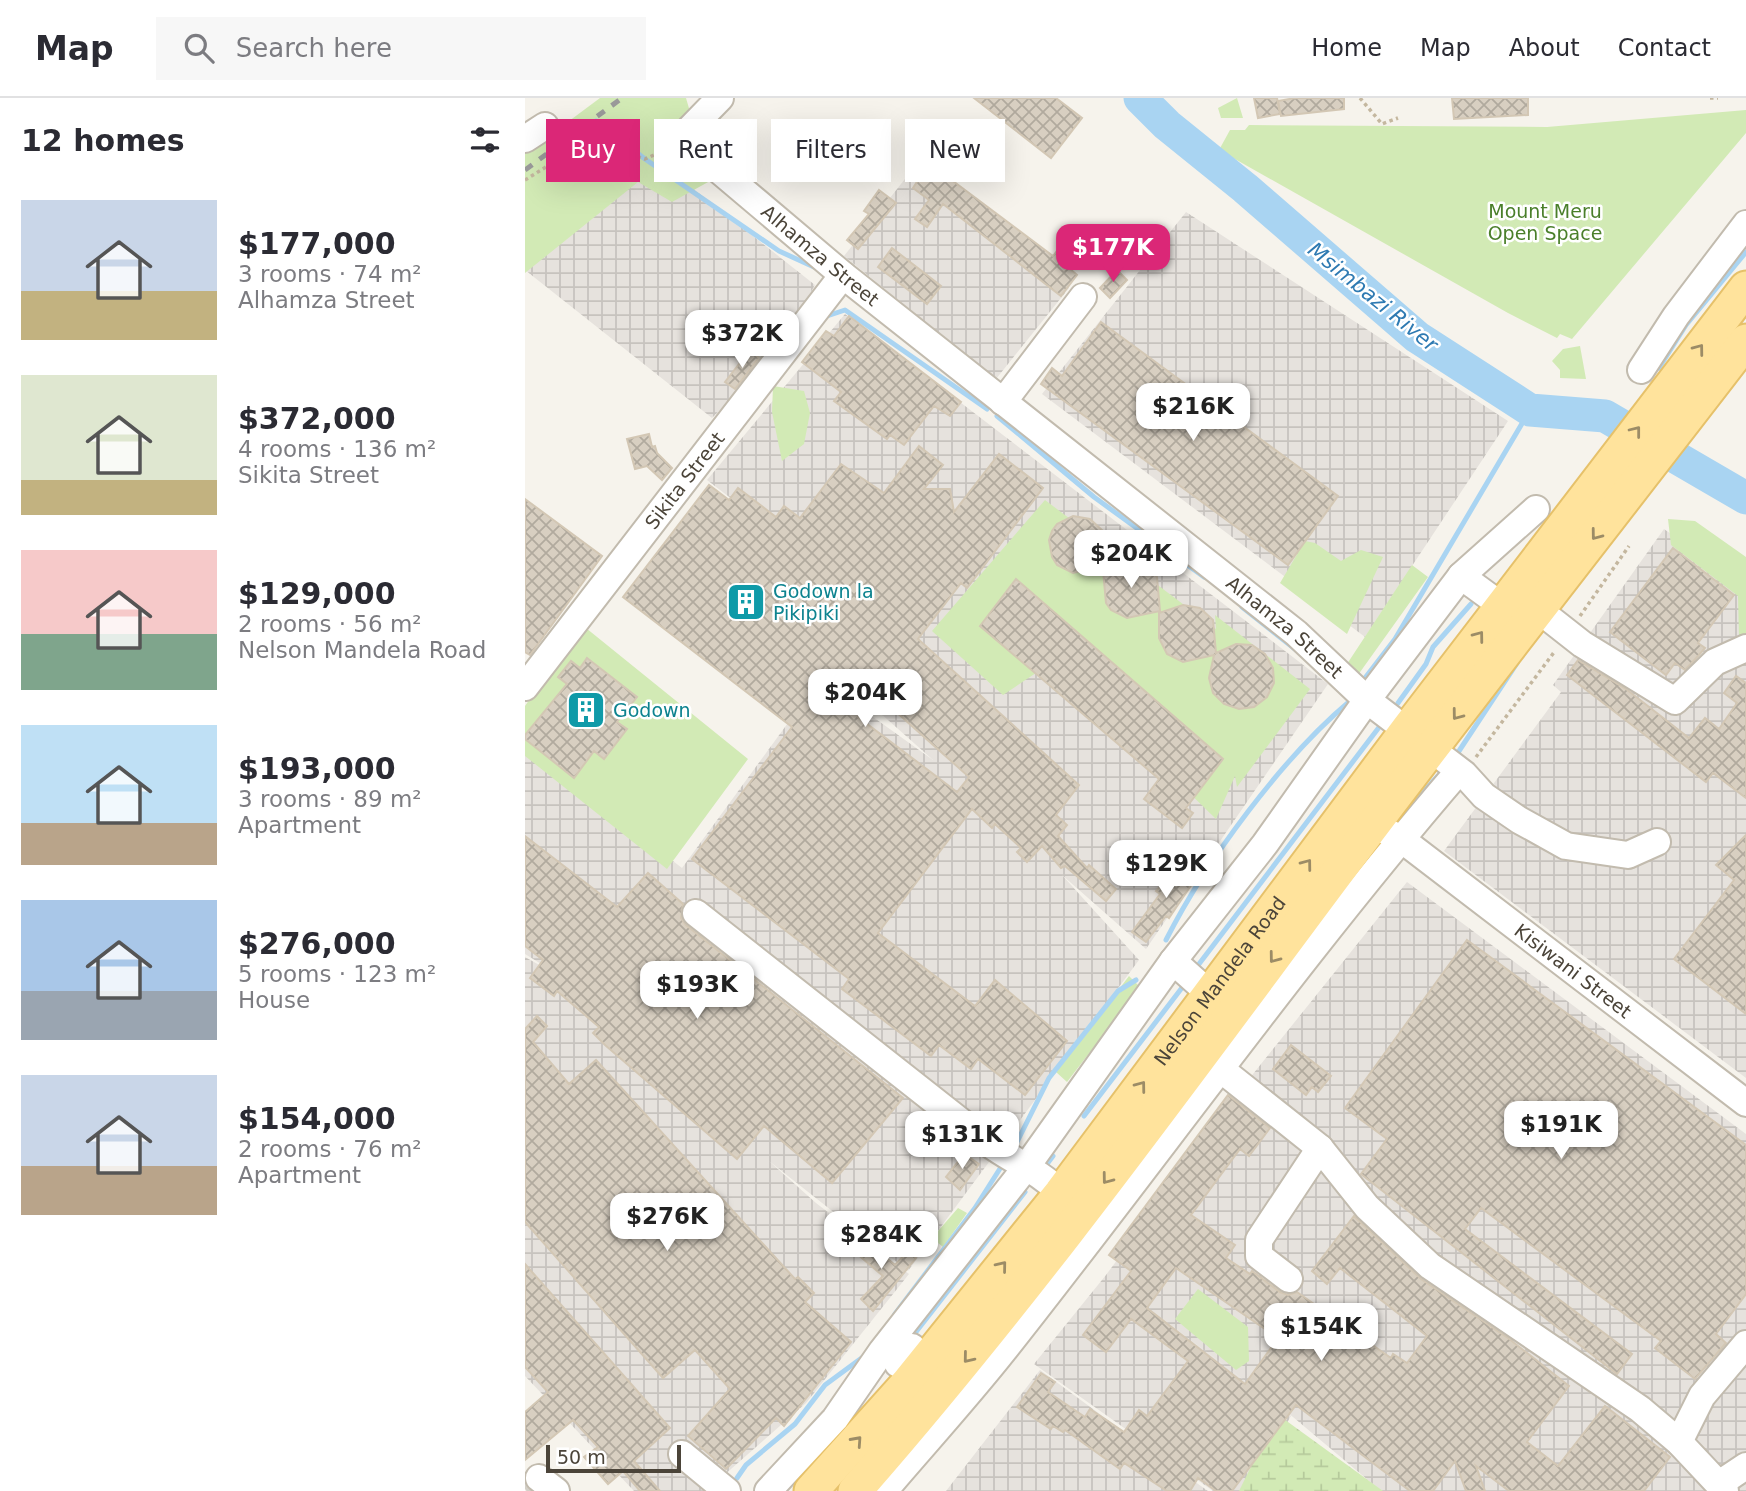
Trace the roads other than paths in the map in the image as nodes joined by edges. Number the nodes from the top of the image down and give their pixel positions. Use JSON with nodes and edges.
{"nodes":[{"id":1,"x":720,"y":98,"type":"edge"},
{"id":2,"x":1746,"y":224,"type":"edge"},
{"id":3,"x":843,"y":275,"type":"junction"},
{"id":4,"x":1746,"y":288,"type":"edge"},
{"id":5,"x":1083,"y":297,"type":"dead end"},
{"id":6,"x":1746,"y":341,"type":"edge"},
{"id":7,"x":1641,"y":370,"type":"dead end"},
{"id":8,"x":1003,"y":402,"type":"junction"},
{"id":9,"x":1625,"y":470,"type":"junction"},
{"id":10,"x":1537,"y":509,"type":"dead end"},
{"id":11,"x":1461,"y":576,"type":"junction"},
{"id":12,"x":1502,"y":606,"type":"junction"},
{"id":13,"x":1540,"y":611,"type":"junction"},
{"id":14,"x":1746,"y":648,"type":"edge"},
{"id":15,"x":525,"y":687,"type":"edge"},
{"id":16,"x":1367,"y":700,"type":"junction"},
{"id":17,"x":1415,"y":726,"type":"junction"},
{"id":18,"x":1458,"y":772,"type":"junction"},
{"id":19,"x":1387,"y":832,"type":"junction"},
{"id":20,"x":1657,"y":842,"type":"dead end"},
{"id":21,"x":696,"y":913,"type":"dead end"},
{"id":22,"x":1173,"y":961,"type":"junction"},
{"id":23,"x":1210,"y":994,"type":"junction"},
{"id":24,"x":1211,"y":1062,"type":"junction"},
{"id":25,"x":1746,"y":1103,"type":"edge"},
{"id":26,"x":1320,"y":1148,"type":"junction"},
{"id":27,"x":1027,"y":1166,"type":"junction"},
{"id":28,"x":1061,"y":1193,"type":"junction"},
{"id":29,"x":1289,"y":1279,"type":"dead end"},
{"id":30,"x":1032,"y":1296,"type":"junction"},
{"id":31,"x":1746,"y":1344,"type":"edge"},
{"id":32,"x":899,"y":1362,"type":"junction"},
{"id":33,"x":1679,"y":1442,"type":"junction"},
{"id":34,"x":682,"y":1454,"type":"dead end"},
{"id":35,"x":1746,"y":1466,"type":"edge"},
{"id":36,"x":1722,"y":1488,"type":"edge"},
{"id":37,"x":727,"y":1491,"type":"edge"},
{"id":38,"x":768,"y":1491,"type":"edge"},
{"id":39,"x":811,"y":1491,"type":"edge"},
{"id":40,"x":855,"y":1491,"type":"edge"},
{"id":41,"x":884,"y":1491,"type":"edge"}],
"edges":[{"from":1,"to":3,"type":"street","name":"Alhamza Street"},
{"from":2,"to":7,"type":"street"},
{"from":3,"to":8,"type":"street","name":"Alhamza Street"},
{"from":3,"to":15,"type":"street","name":"Sikita Street"},
{"from":9,"to":4,"type":"main road","one_way":true},
{"from":5,"to":8,"type":"street"},
{"from":6,"to":9,"type":"main road"},
{"from":8,"to":16,"type":"street","name":"Alhamza Street"},
{"from":9,"to":12,"type":"main road","name":"Nelson Mandela Road"},
{"from":9,"to":13,"type":"main road","name":"Nelson Mandela Road","one_way":true},
{"from":10,"to":11,"type":"street"},
{"from":11,"to":12,"type":"street"},
{"from":11,"to":16,"type":"street"},
{"from":17,"to":12,"type":"main road","name":"Nelson Mandela Road","one_way":true},
{"from":13,"to":14,"type":"street"},
{"from":13,"to":17,"type":"main road","name":"Nelson Mandela Road","one_way":true},
{"from":16,"to":17,"type":"street","name":"Alhamza Street"},
{"from":16,"to":22,"type":"street"},
{"from":17,"to":18,"type":"street","name":"Alhamza Street"},
{"from":17,"to":19,"type":"main road","name":"Nelson Mandela Road"},
{"from":23,"to":17,"type":"main road","name":"Nelson Mandela Road","one_way":true},
{"from":18,"to":19,"type":"street"},
{"from":18,"to":20,"type":"street","name":"Alhamza Street"},
{"from":19,"to":24,"type":"main road","name":"Nelson Mandela Road"},
{"from":19,"to":25,"type":"street","name":"Kisiwani Street"},
{"from":21,"to":27,"type":"street"},
{"from":22,"to":23,"type":"street"},
{"from":22,"to":27,"type":"street"},
{"from":28,"to":23,"type":"main road","name":"Nelson Mandela Road","one_way":true},
{"from":24,"to":26,"type":"street"},
{"from":24,"to":30,"type":"main road","name":"Nelson Mandela Road"},
{"from":26,"to":29,"type":"street"},
{"from":26,"to":33,"type":"street"},
{"from":27,"to":28,"type":"street"},
{"from":27,"to":32,"type":"street"},
{"from":32,"to":28,"type":"main road","name":"Nelson Mandela Road","one_way":true},
{"from":30,"to":40,"type":"main road","name":"Nelson Mandela Road","one_way":true},
{"from":30,"to":41,"type":"street"},
{"from":31,"to":33,"type":"street"},
{"from":32,"to":38,"type":"street"},
{"from":39,"to":32,"type":"main road","name":"Nelson Mandela Road","one_way":true},
{"from":33,"to":36,"type":"street"},
{"from":34,"to":37,"type":"street"},
{"from":35,"to":36,"type":"street"}]}
